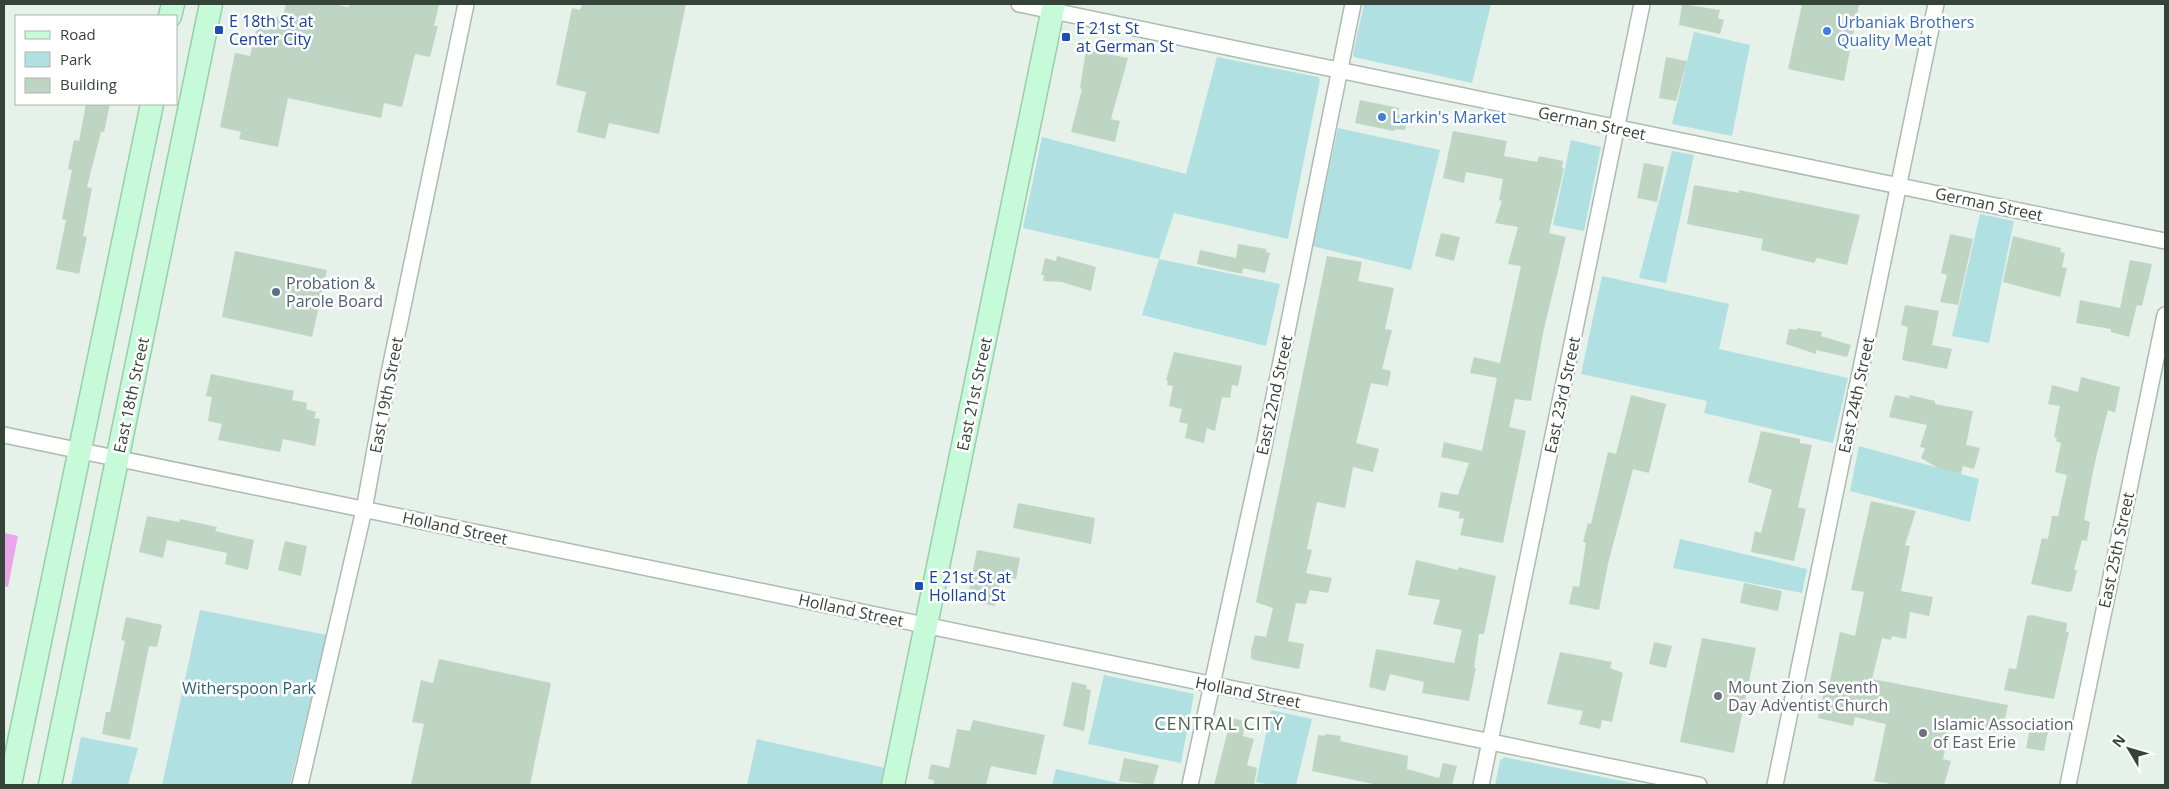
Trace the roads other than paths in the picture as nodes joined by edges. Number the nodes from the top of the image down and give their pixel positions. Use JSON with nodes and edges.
{"nodes":[{"id":1,"x":211,"y":4,"type":"edge"},
{"id":2,"x":466,"y":4,"type":"edge"},
{"id":3,"x":1020,"y":4,"type":"edge"},
{"id":4,"x":1353,"y":4,"type":"edge"},
{"id":5,"x":1642,"y":4,"type":"edge"},
{"id":6,"x":1936,"y":4,"type":"edge"},
{"id":7,"x":1053,"y":7,"type":"edge"},
{"id":8,"x":1340,"y":71,"type":"junction"},
{"id":9,"x":152,"y":105,"type":"edge"},
{"id":10,"x":1617,"y":128,"type":"junction"},
{"id":11,"x":1899,"y":186,"type":"junction"},
{"id":12,"x":2165,"y":241,"type":"edge"},
{"id":13,"x":2165,"y":316,"type":"edge"},
{"id":14,"x":4,"y":435,"type":"edge"},
{"id":15,"x":80,"y":451,"type":"junction"},
{"id":16,"x":118,"y":459,"type":"junction"},
{"id":17,"x":364,"y":510,"type":"junction"},
{"id":18,"x":926,"y":626,"type":"junction"},
{"id":19,"x":1212,"y":685,"type":"junction"},
{"id":20,"x":1490,"y":742,"type":"junction"},
{"id":21,"x":10,"y":785,"type":"edge"},
{"id":22,"x":50,"y":785,"type":"edge"},
{"id":23,"x":300,"y":785,"type":"edge"},
{"id":24,"x":894,"y":785,"type":"edge"},
{"id":25,"x":1190,"y":785,"type":"edge"},
{"id":26,"x":1481,"y":785,"type":"edge"},
{"id":27,"x":1699,"y":785,"type":"edge"},
{"id":28,"x":1775,"y":785,"type":"edge"},
{"id":29,"x":2068,"y":785,"type":"edge"}],
"edges":[{"from":1,"to":16,"type":"main road","name":"East 18th Street"},
{"from":2,"to":17,"type":"street","name":"East 19th Street"},
{"from":3,"to":7,"type":"street","name":"German Street"},
{"from":4,"to":8,"type":"street","name":"East 22nd Street"},
{"from":5,"to":10,"type":"street","name":"East 23rd Street"},
{"from":6,"to":11,"type":"street","name":"East 24th Street"},
{"from":7,"to":8,"type":"street","name":"German Street"},
{"from":7,"to":18,"type":"main road","name":"East 21st Street"},
{"from":8,"to":10,"type":"street","name":"German Street"},
{"from":8,"to":19,"type":"street","name":"East 22nd Street"},
{"from":9,"to":15,"type":"main road"},
{"from":10,"to":11,"type":"street","name":"German Street"},
{"from":10,"to":20,"type":"street","name":"East 23rd Street"},
{"from":11,"to":12,"type":"street","name":"German Street"},
{"from":11,"to":28,"type":"street","name":"East 24th Street"},
{"from":13,"to":29,"type":"street","name":"East 25th Street"},
{"from":14,"to":15,"type":"street","name":"Holland Street"},
{"from":15,"to":16,"type":"street","name":"Holland Street"},
{"from":15,"to":21,"type":"main road"},
{"from":16,"to":17,"type":"street","name":"Holland Street"},
{"from":16,"to":22,"type":"main road","name":"East 18th Street"},
{"from":17,"to":18,"type":"street","name":"Holland Street"},
{"from":17,"to":23,"type":"street","name":"East 19th Street"},
{"from":18,"to":19,"type":"street","name":"Holland Street"},
{"from":18,"to":24,"type":"main road","name":"East 21st Street"},
{"from":19,"to":20,"type":"street","name":"Holland Street"},
{"from":19,"to":25,"type":"street","name":"East 22nd Street"},
{"from":20,"to":26,"type":"street","name":"East 23rd Street"},
{"from":20,"to":27,"type":"street","name":"Holland Street"}]}
